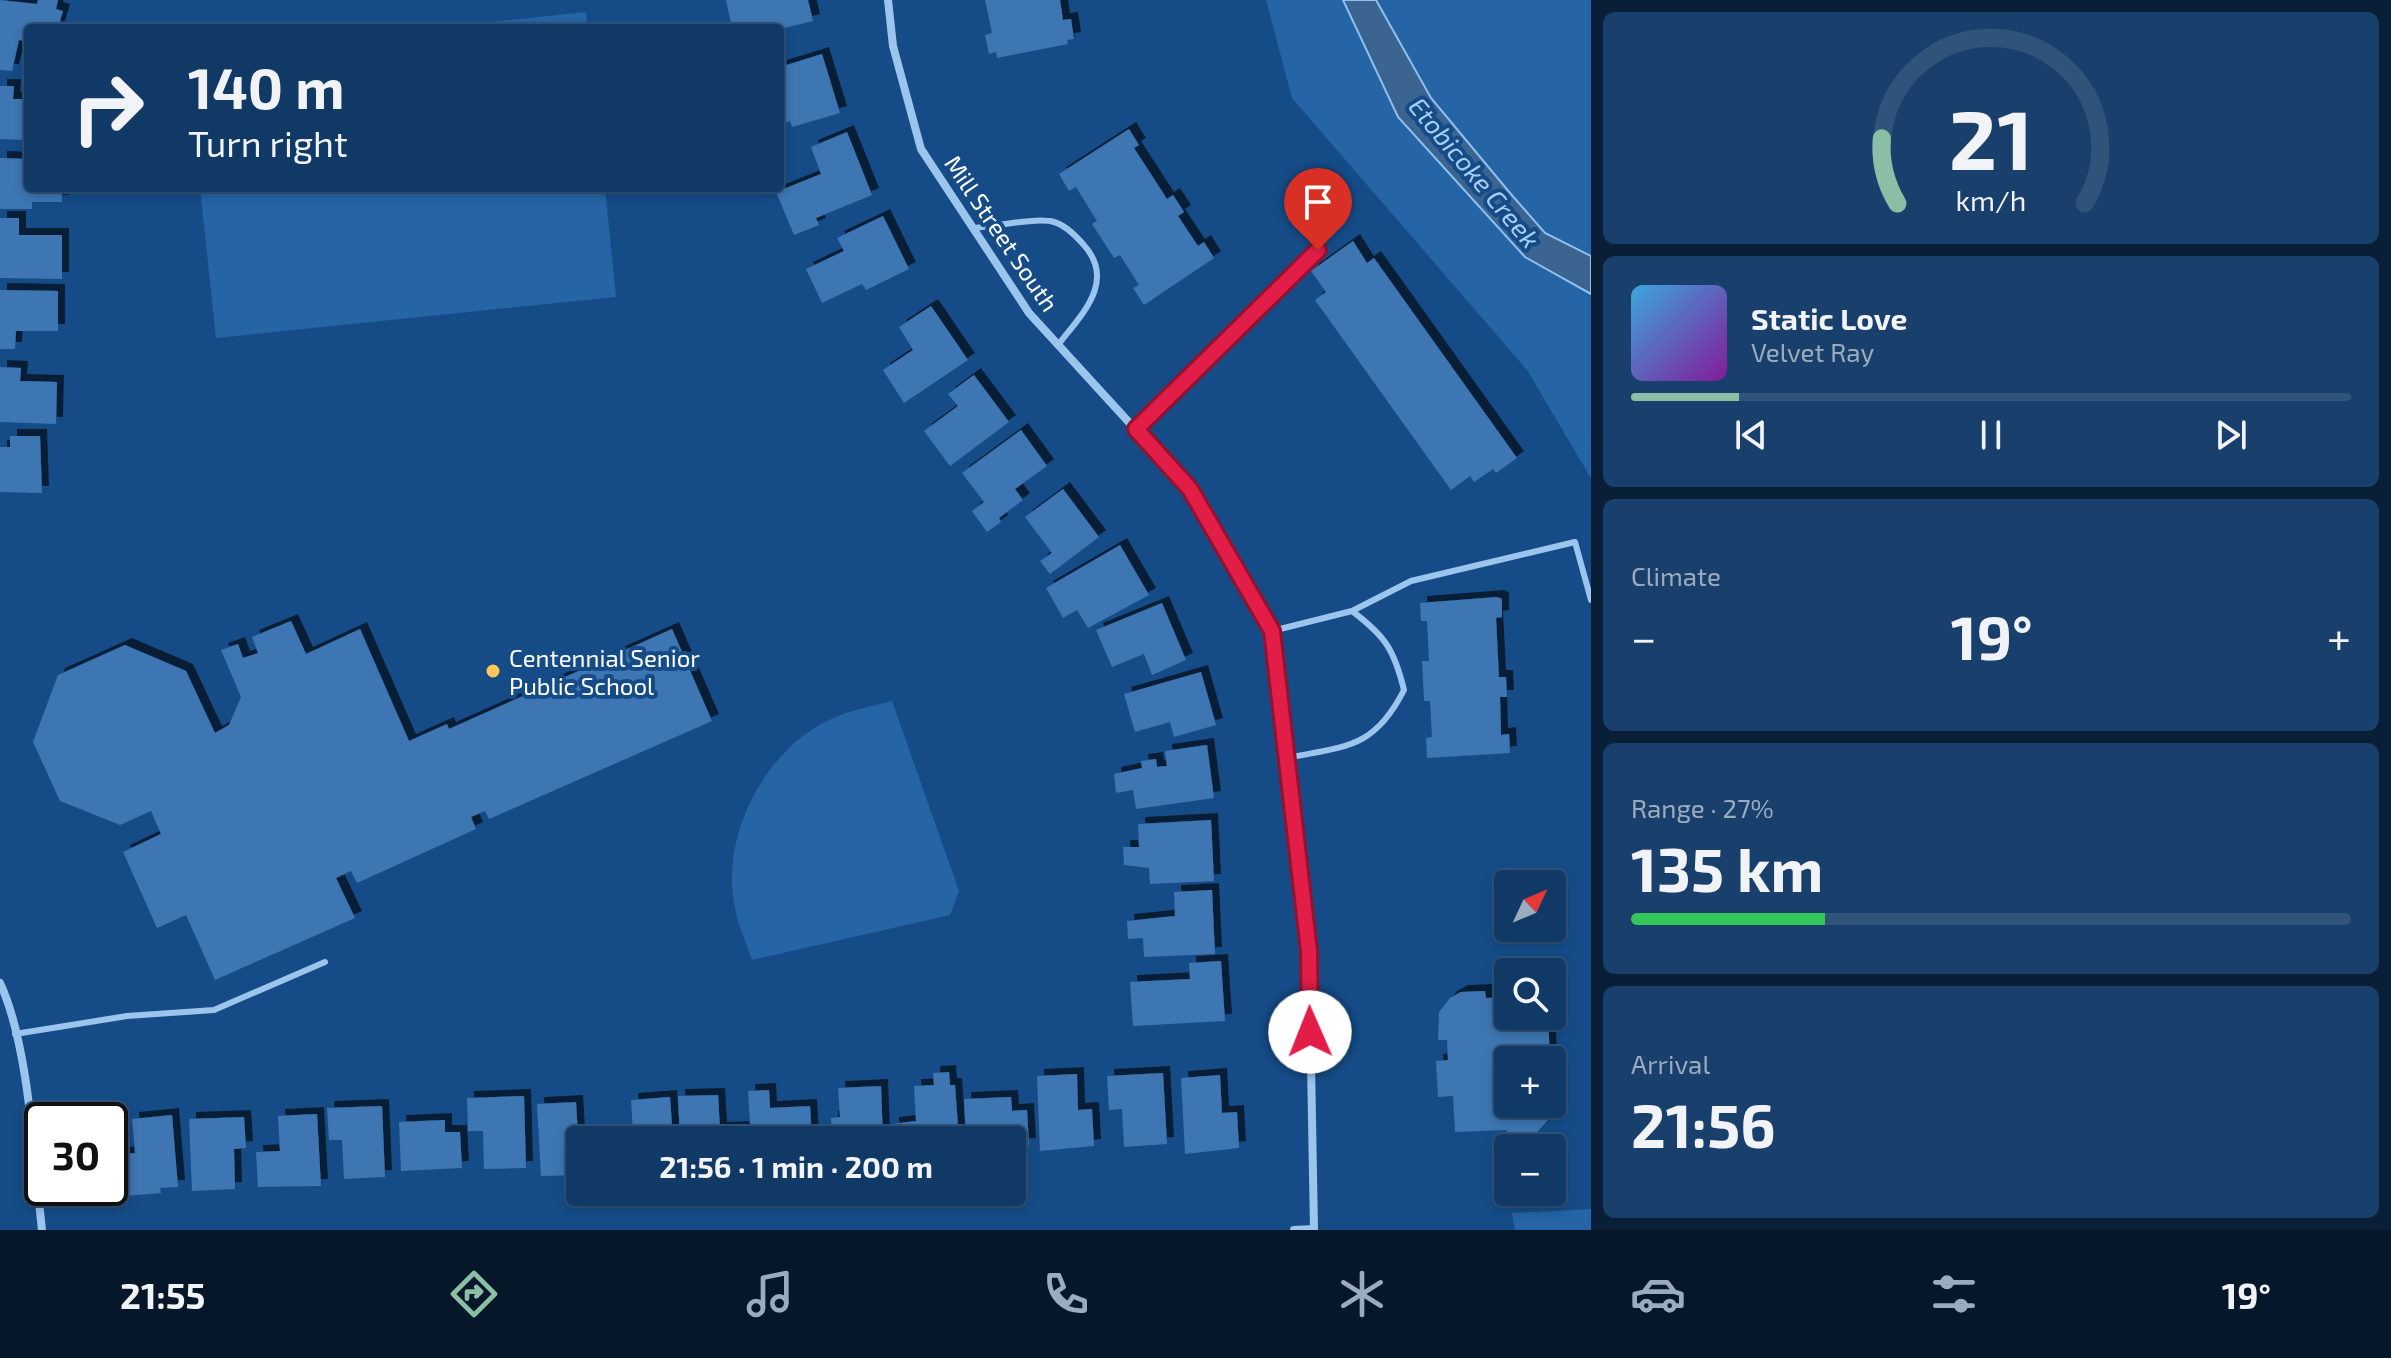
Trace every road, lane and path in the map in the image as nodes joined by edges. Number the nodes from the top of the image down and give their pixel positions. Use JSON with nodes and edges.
{"nodes":[{"id":1,"x":888,"y":0,"type":"edge"},
{"id":2,"x":973,"y":228,"type":"junction"},
{"id":3,"x":1318,"y":250,"type":"dead end"},
{"id":4,"x":1058,"y":345,"type":"junction"},
{"id":5,"x":1136,"y":429,"type":"junction"},
{"id":6,"x":1591,"y":600,"type":"edge"},
{"id":7,"x":1352,"y":611,"type":"junction"},
{"id":8,"x":1272,"y":631,"type":"junction"},
{"id":9,"x":1287,"y":758,"type":"junction"},
{"id":10,"x":325,"y":962,"type":"dead end"},
{"id":11,"x":0,"y":983,"type":"edge"},
{"id":12,"x":15,"y":1034,"type":"junction"},
{"id":13,"x":42,"y":1230,"type":"edge"},
{"id":14,"x":1294,"y":1230,"type":"edge"},
{"id":15,"x":1314,"y":1230,"type":"edge"}],
"edges":[{"from":1,"to":2,"type":"street","name":"Mill Street South"},
{"from":2,"to":4,"type":"street","name":"Mill Street South"},
{"from":2,"to":4,"type":"lane"},
{"from":3,"to":5,"type":"lane"},
{"from":4,"to":5,"type":"street","name":"Mill Street South"},
{"from":5,"to":8,"type":"street","name":"Mill Street South"},
{"from":6,"to":7,"type":"lane"},
{"from":7,"to":8,"type":"lane"},
{"from":7,"to":9,"type":"lane"},
{"from":8,"to":9,"type":"street","name":"Mill Street South"},
{"from":9,"to":15,"type":"street","name":"Mill Street South"},
{"from":10,"to":12,"type":"lane"},
{"from":11,"to":12,"type":"street"},
{"from":12,"to":13,"type":"street"},
{"from":14,"to":15,"type":"street"}]}
